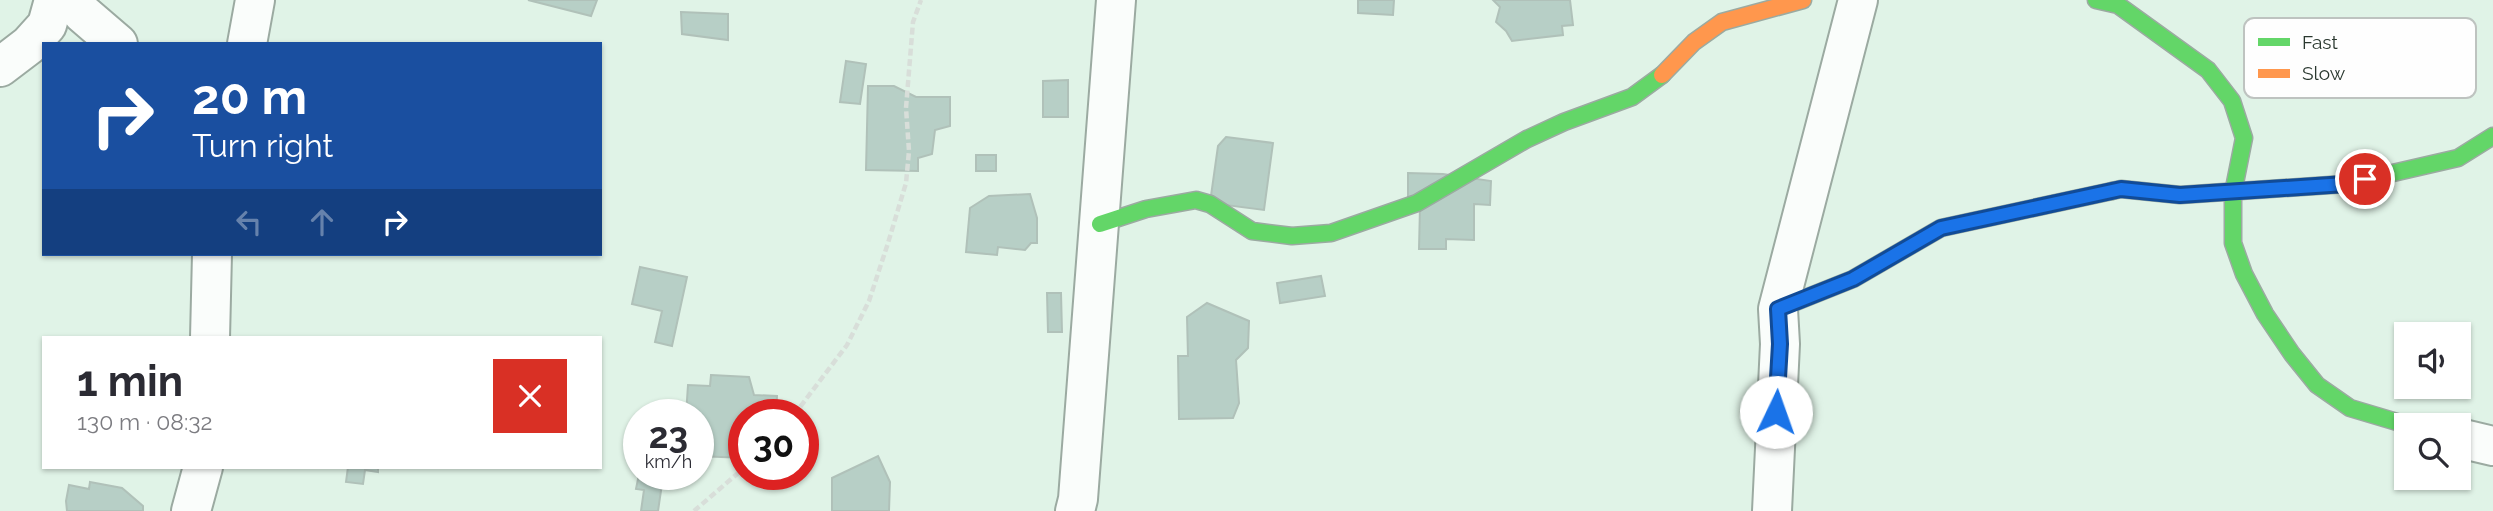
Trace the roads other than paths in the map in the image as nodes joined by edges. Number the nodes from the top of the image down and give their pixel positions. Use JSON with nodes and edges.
{"nodes":[{"id":1,"x":54,"y":0,"type":"edge"},
{"id":2,"x":72,"y":0,"type":"edge"},
{"id":3,"x":255,"y":0,"type":"edge"},
{"id":4,"x":1116,"y":0,"type":"edge"},
{"id":5,"x":1803,"y":0,"type":"edge"},
{"id":6,"x":1858,"y":0,"type":"edge"},
{"id":7,"x":2096,"y":0,"type":"edge"},
{"id":8,"x":116,"y":42,"type":"edge"},
{"id":9,"x":247,"y":42,"type":"edge"},
{"id":10,"x":0,"y":67,"type":"edge"},
{"id":11,"x":2493,"y":136,"type":"edge"},
{"id":12,"x":2233,"y":193,"type":"junction"},
{"id":13,"x":1100,"y":224,"type":"junction"},
{"id":14,"x":212,"y":256,"type":"edge"},
{"id":15,"x":1778,"y":309,"type":"junction"},
{"id":16,"x":210,"y":336,"type":"edge"},
{"id":17,"x":2394,"y":421,"type":"edge"},
{"id":18,"x":2471,"y":441,"type":"edge"},
{"id":19,"x":2493,"y":446,"type":"edge"},
{"id":20,"x":202,"y":469,"type":"edge"},
{"id":21,"x":191,"y":511,"type":"edge"},
{"id":22,"x":1074,"y":511,"type":"edge"},
{"id":23,"x":1772,"y":511,"type":"edge"}],
"edges":[{"from":1,"to":10,"type":"street"},
{"from":2,"to":8,"type":"street"},
{"from":3,"to":9,"type":"street"},
{"from":4,"to":13,"type":"street"},
{"from":5,"to":13,"type":"street"},
{"from":6,"to":15,"type":"street"},
{"from":7,"to":12,"type":"street"},
{"from":11,"to":12,"type":"street"},
{"from":12,"to":15,"type":"street"},
{"from":12,"to":17,"type":"street"},
{"from":13,"to":22,"type":"street"},
{"from":14,"to":16,"type":"street"},
{"from":15,"to":23,"type":"street"},
{"from":18,"to":19,"type":"street"},
{"from":20,"to":21,"type":"street"}]}
